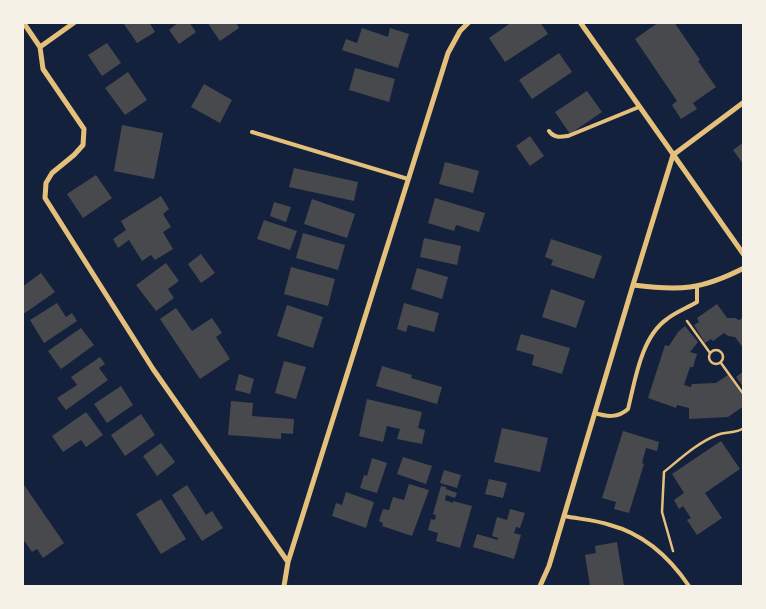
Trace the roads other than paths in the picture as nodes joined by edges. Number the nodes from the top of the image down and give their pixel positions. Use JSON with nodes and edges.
{"nodes":[{"id":1,"x":23,"y":22,"type":"edge"},
{"id":2,"x":75,"y":22,"type":"edge"},
{"id":3,"x":469,"y":22,"type":"edge"},
{"id":4,"x":580,"y":22,"type":"edge"},
{"id":5,"x":40,"y":47,"type":"junction"},
{"id":6,"x":744,"y":102,"type":"edge"},
{"id":7,"x":639,"y":107,"type":"junction"},
{"id":8,"x":548,"y":130,"type":"dead end"},
{"id":9,"x":252,"y":132,"type":"dead end"},
{"id":10,"x":673,"y":155,"type":"junction"},
{"id":11,"x":408,"y":179,"type":"junction"},
{"id":12,"x":744,"y":255,"type":"edge"},
{"id":13,"x":744,"y":268,"type":"edge"},
{"id":14,"x":633,"y":285,"type":"junction"},
{"id":15,"x":697,"y":287,"type":"junction"},
{"id":16,"x":595,"y":413,"type":"junction"},
{"id":17,"x":564,"y":516,"type":"junction"},
{"id":18,"x":288,"y":562,"type":"junction"},
{"id":19,"x":284,"y":586,"type":"edge"},
{"id":20,"x":540,"y":586,"type":"edge"},
{"id":21,"x":689,"y":586,"type":"edge"}],
"edges":[{"from":1,"to":5,"type":"street"},
{"from":2,"to":5,"type":"street"},
{"from":3,"to":11,"type":"street"},
{"from":4,"to":7,"type":"street"},
{"from":5,"to":18,"type":"street"},
{"from":6,"to":10,"type":"street"},
{"from":7,"to":8,"type":"lane"},
{"from":7,"to":10,"type":"street"},
{"from":9,"to":11,"type":"lane"},
{"from":10,"to":12,"type":"street"},
{"from":10,"to":14,"type":"street"},
{"from":11,"to":18,"type":"street"},
{"from":13,"to":15,"type":"street"},
{"from":14,"to":15,"type":"street"},
{"from":14,"to":16,"type":"street"},
{"from":15,"to":16,"type":"lane"},
{"from":16,"to":17,"type":"street"},
{"from":17,"to":20,"type":"street"},
{"from":17,"to":21,"type":"lane"},
{"from":18,"to":19,"type":"street"}]}
